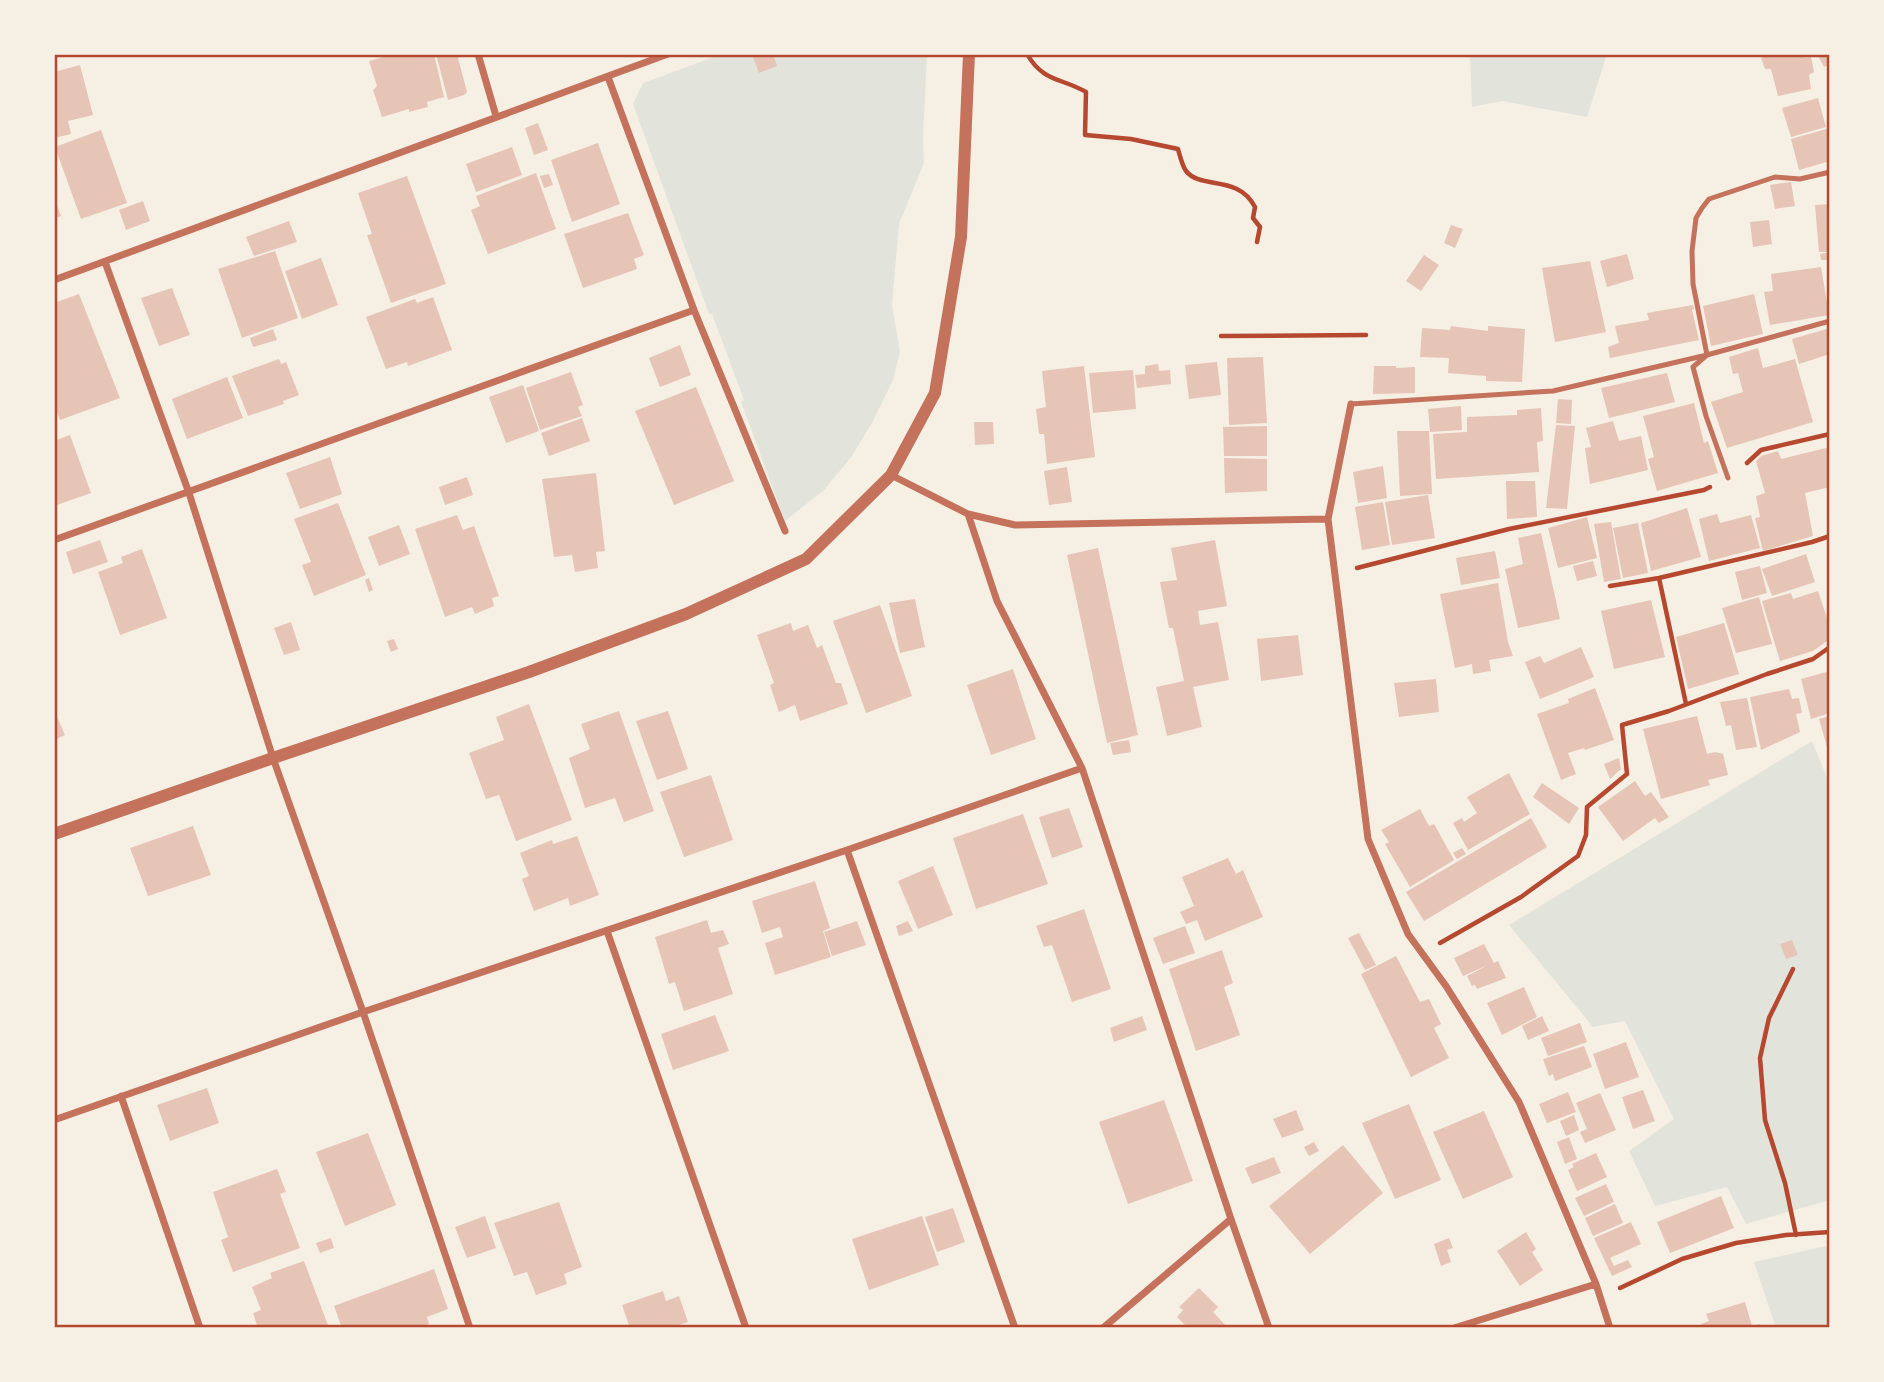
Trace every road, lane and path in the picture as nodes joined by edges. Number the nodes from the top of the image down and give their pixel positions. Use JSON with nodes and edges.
{"nodes":[{"id":1,"x":478,"y":54,"type":"edge"},
{"id":2,"x":668,"y":54,"type":"edge"},
{"id":3,"x":969,"y":54,"type":"edge"},
{"id":4,"x":1027,"y":54,"type":"edge"},
{"id":5,"x":608,"y":78,"type":"junction"},
{"id":6,"x":496,"y":116,"type":"junction"},
{"id":7,"x":1830,"y":172,"type":"edge"},
{"id":8,"x":1257,"y":242,"type":"dead end"},
{"id":9,"x":105,"y":262,"type":"junction"},
{"id":10,"x":54,"y":280,"type":"edge"},
{"id":11,"x":694,"y":310,"type":"junction"},
{"id":12,"x":1830,"y":321,"type":"edge"},
{"id":13,"x":1366,"y":335,"type":"dead end"},
{"id":14,"x":1221,"y":336,"type":"dead end"},
{"id":15,"x":1707,"y":355,"type":"junction"},
{"id":16,"x":1352,"y":404,"type":"joint"},
{"id":17,"x":1830,"y":434,"type":"edge"},
{"id":18,"x":891,"y":475,"type":"junction"},
{"id":19,"x":1728,"y":478,"type":"junction"},
{"id":20,"x":189,"y":493,"type":"junction"},
{"id":21,"x":968,"y":514,"type":"junction"},
{"id":22,"x":1328,"y":519,"type":"junction"},
{"id":23,"x":785,"y":531,"type":"dead end"},
{"id":24,"x":1830,"y":536,"type":"edge"},
{"id":25,"x":54,"y":540,"type":"edge"},
{"id":26,"x":1335,"y":574,"type":"junction"},
{"id":27,"x":1659,"y":578,"type":"junction"},
{"id":28,"x":1611,"y":586,"type":"dead end"},
{"id":29,"x":1830,"y":647,"type":"edge"},
{"id":30,"x":1686,"y":704,"type":"junction"},
{"id":31,"x":273,"y":758,"type":"junction"},
{"id":32,"x":1082,"y":768,"type":"junction"},
{"id":33,"x":54,"y":834,"type":"edge"},
{"id":34,"x":847,"y":850,"type":"junction"},
{"id":35,"x":607,"y":931,"type":"junction"},
{"id":36,"x":1422,"y":953,"type":"junction"},
{"id":37,"x":1793,"y":969,"type":"dead end"},
{"id":38,"x":363,"y":1012,"type":"junction"},
{"id":39,"x":121,"y":1096,"type":"junction"},
{"id":40,"x":54,"y":1120,"type":"edge"},
{"id":41,"x":1231,"y":1219,"type":"junction"},
{"id":42,"x":1830,"y":1232,"type":"edge"},
{"id":43,"x":1796,"y":1235,"type":"junction"},
{"id":44,"x":1596,"y":1284,"type":"junction"},
{"id":45,"x":1600,"y":1297,"type":"junction"},
{"id":46,"x":200,"y":1328,"type":"edge"},
{"id":47,"x":470,"y":1328,"type":"edge"},
{"id":48,"x":746,"y":1328,"type":"edge"},
{"id":49,"x":1015,"y":1328,"type":"edge"},
{"id":50,"x":1103,"y":1328,"type":"edge"},
{"id":51,"x":1269,"y":1328,"type":"edge"},
{"id":52,"x":1454,"y":1328,"type":"edge"},
{"id":53,"x":1610,"y":1328,"type":"edge"}],
"edges":[{"from":1,"to":6,"type":"street"},
{"from":2,"to":5,"type":"street"},
{"from":3,"to":18,"type":"street"},
{"from":4,"to":8,"type":"path"},
{"from":5,"to":6,"type":"street"},
{"from":5,"to":11,"type":"street"},
{"from":6,"to":9,"type":"street"},
{"from":7,"to":15,"type":"lane"},
{"from":9,"to":10,"type":"street"},
{"from":9,"to":20,"type":"street"},
{"from":11,"to":20,"type":"street"},
{"from":11,"to":23,"type":"street"},
{"from":12,"to":15,"type":"lane"},
{"from":13,"to":14,"type":"path"},
{"from":15,"to":16,"type":"lane"},
{"from":15,"to":19,"type":"lane"},
{"from":16,"to":22,"type":"street"},
{"from":17,"to":19,"type":"path"},
{"from":18,"to":21,"type":"street"},
{"from":18,"to":31,"type":"street"},
{"from":19,"to":26,"type":"path"},
{"from":20,"to":25,"type":"street"},
{"from":20,"to":31,"type":"street"},
{"from":21,"to":22,"type":"street"},
{"from":21,"to":32,"type":"street"},
{"from":22,"to":26,"type":"street"},
{"from":24,"to":27,"type":"path"},
{"from":26,"to":36,"type":"street"},
{"from":27,"to":28,"type":"path"},
{"from":27,"to":30,"type":"path"},
{"from":29,"to":30,"type":"path"},
{"from":30,"to":36,"type":"path"},
{"from":31,"to":33,"type":"street"},
{"from":31,"to":38,"type":"street"},
{"from":32,"to":34,"type":"street"},
{"from":32,"to":41,"type":"street"},
{"from":34,"to":35,"type":"street"},
{"from":34,"to":49,"type":"street"},
{"from":35,"to":38,"type":"street"},
{"from":35,"to":48,"type":"street"},
{"from":36,"to":44,"type":"street"},
{"from":37,"to":43,"type":"path"},
{"from":38,"to":39,"type":"street"},
{"from":38,"to":47,"type":"street"},
{"from":39,"to":40,"type":"street"},
{"from":39,"to":46,"type":"street"},
{"from":41,"to":50,"type":"street"},
{"from":41,"to":51,"type":"street"},
{"from":42,"to":43,"type":"path"},
{"from":43,"to":45,"type":"path"},
{"from":44,"to":45,"type":"street"},
{"from":44,"to":52,"type":"street"},
{"from":45,"to":53,"type":"street"}]}
